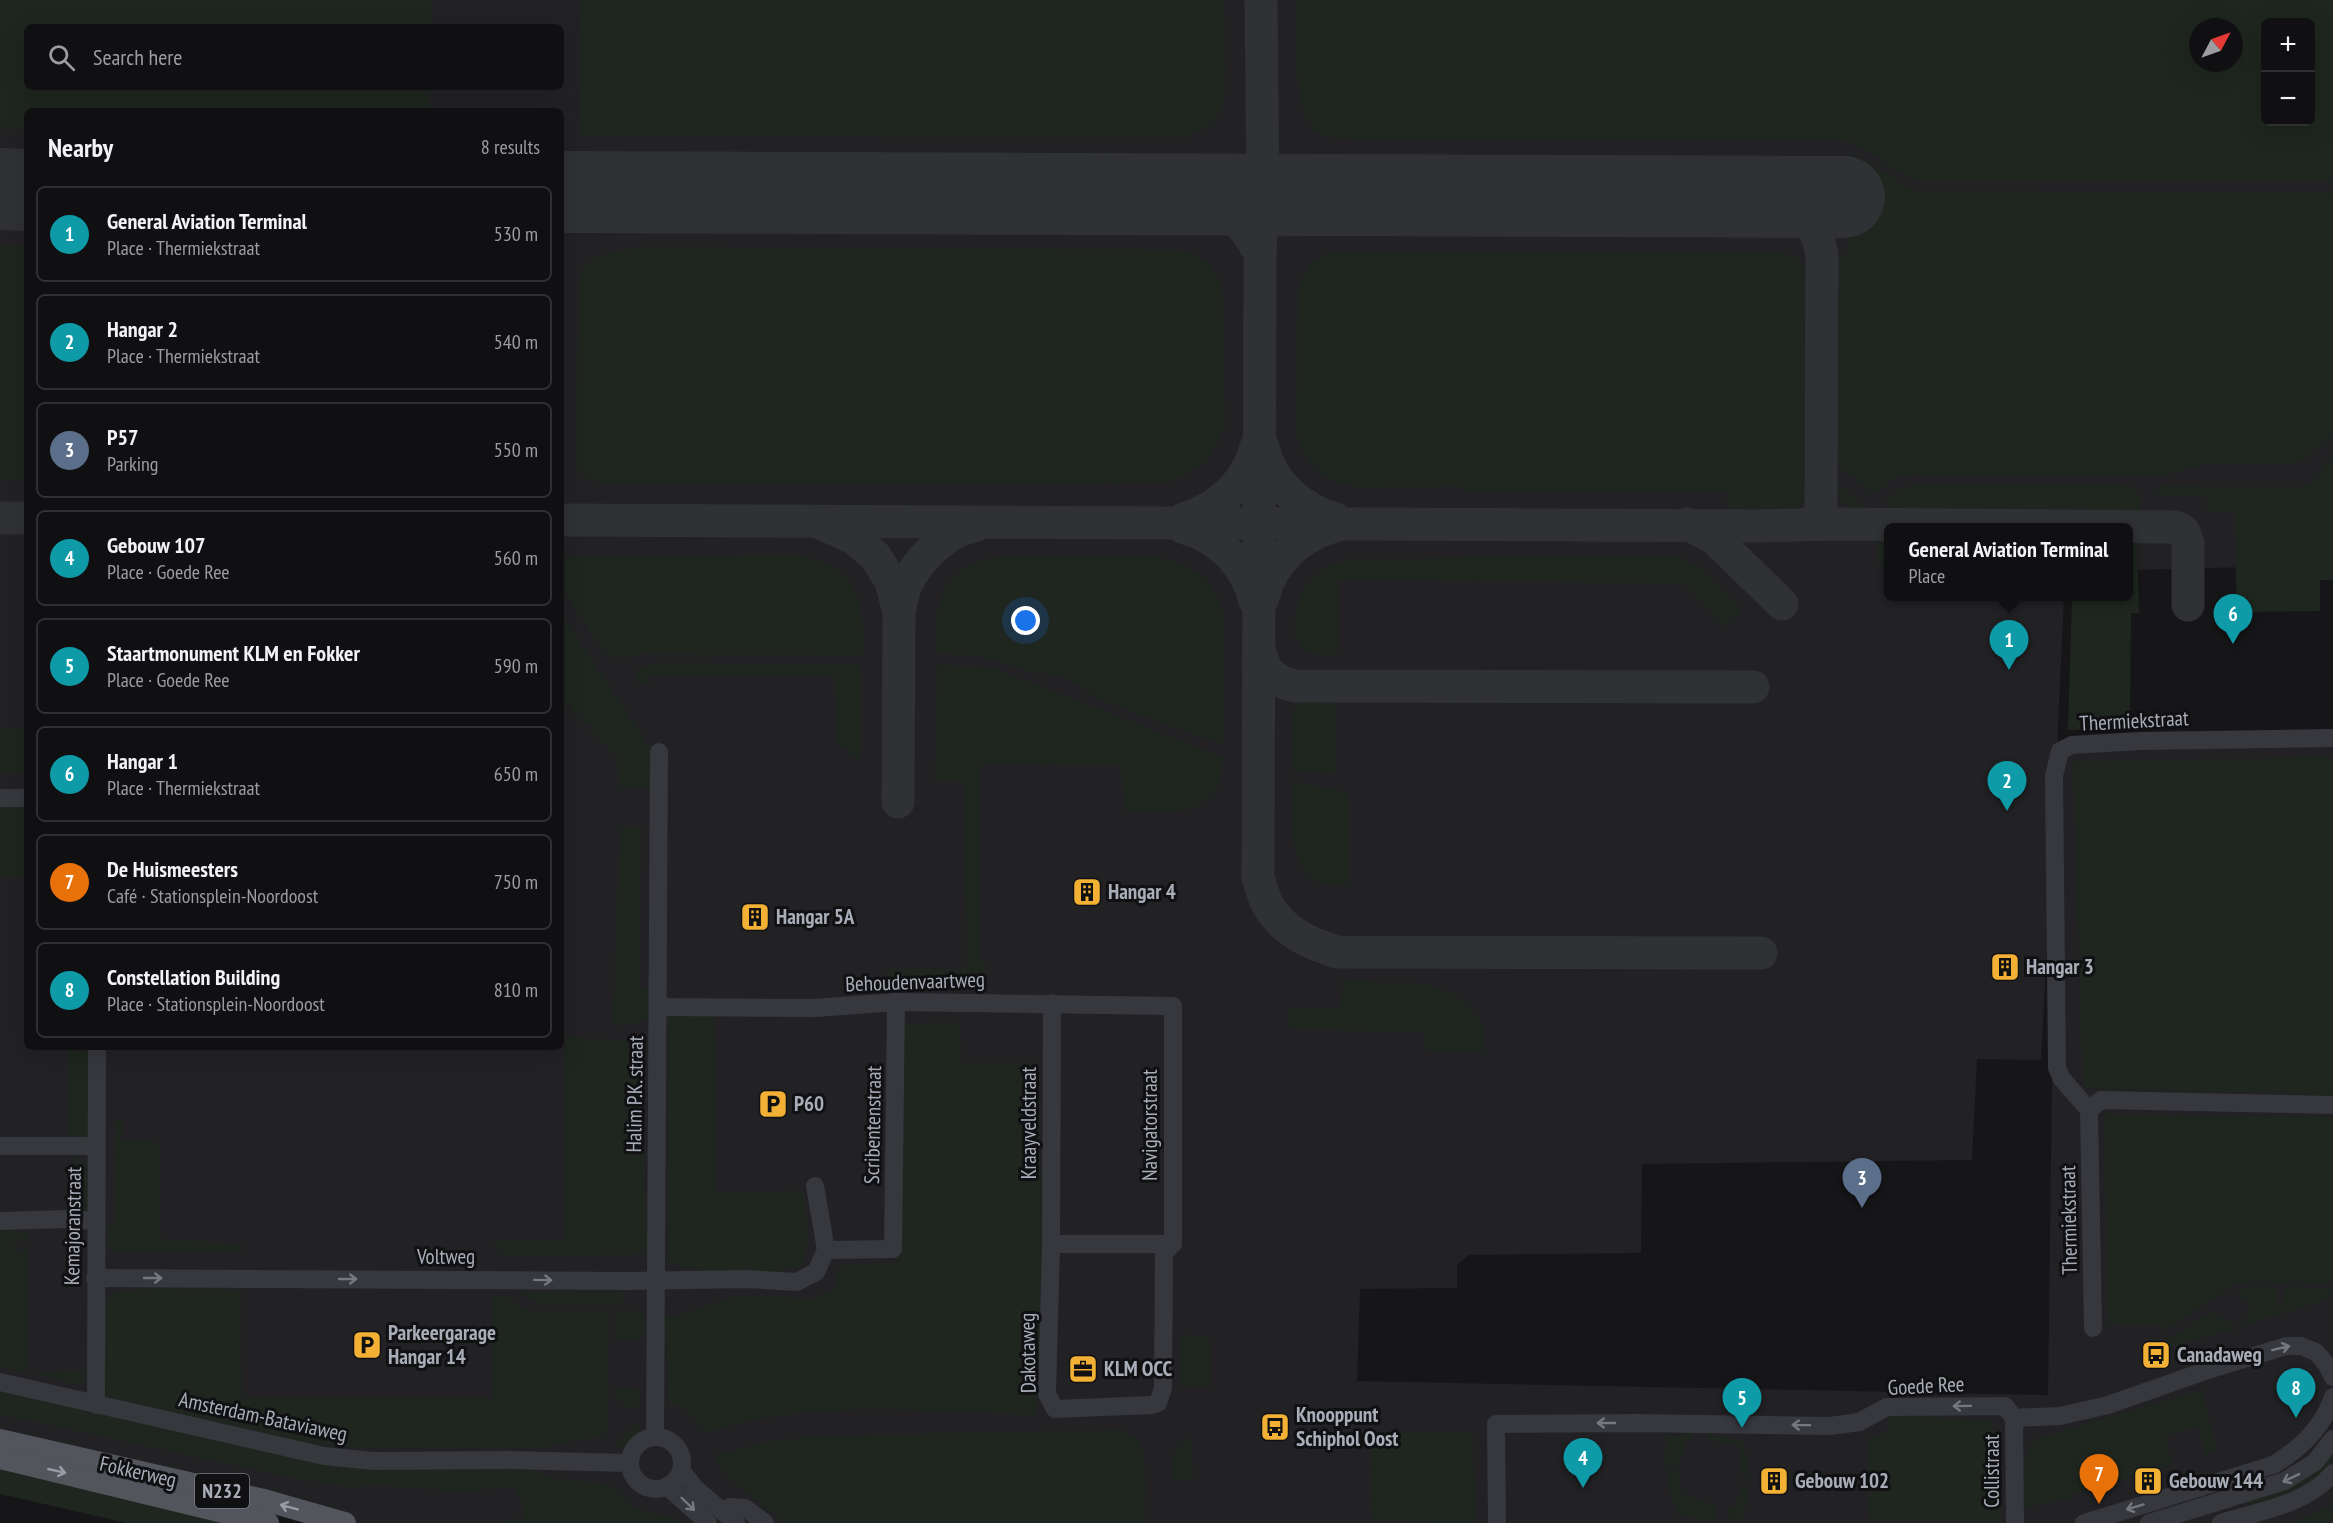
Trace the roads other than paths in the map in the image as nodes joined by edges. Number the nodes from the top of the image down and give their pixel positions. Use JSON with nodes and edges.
{"nodes":[{"id":1,"x":2333,"y":738,"type":"edge"},
{"id":2,"x":659,"y":752,"type":"dead end"},
{"id":3,"x":0,"y":798,"type":"edge"},
{"id":4,"x":24,"y":798,"type":"edge"},
{"id":5,"x":896,"y":1002,"type":"junction"},
{"id":6,"x":1052,"y":1003,"type":"junction"},
{"id":7,"x":1173,"y":1006,"type":"joint"},
{"id":8,"x":658,"y":1007,"type":"junction"},
{"id":9,"x":97,"y":1050,"type":"edge"},
{"id":10,"x":2333,"y":1105,"type":"edge"},
{"id":11,"x":2089,"y":1110,"type":"junction"},
{"id":12,"x":0,"y":1146,"type":"edge"},
{"id":13,"x":96,"y":1146,"type":"junction"},
{"id":14,"x":815,"y":1185,"type":"dead end"},
{"id":15,"x":0,"y":1221,"type":"edge"},
{"id":16,"x":95,"y":1221,"type":"junction"},
{"id":17,"x":1051,"y":1244,"type":"junction"},
{"id":18,"x":1173,"y":1244,"type":"junction"},
{"id":19,"x":826,"y":1250,"type":"junction"},
{"id":20,"x":95,"y":1278,"type":"junction"},
{"id":21,"x":656,"y":1281,"type":"junction"},
{"id":22,"x":2093,"y":1328,"type":"dead end"},
{"id":23,"x":2333,"y":1377,"type":"edge"},
{"id":24,"x":0,"y":1382,"type":"edge"},
{"id":25,"x":2333,"y":1397,"type":"edge"},
{"id":26,"x":96,"y":1405,"type":"junction"},
{"id":27,"x":2014,"y":1418,"type":"junction"},
{"id":28,"x":655,"y":1437,"type":"junction"},
{"id":29,"x":2333,"y":1438,"type":"edge"},
{"id":30,"x":0,"y":1440,"type":"edge"},
{"id":31,"x":0,"y":1458,"type":"edge"},
{"id":32,"x":630,"y":1463,"type":"junction"},
{"id":33,"x":681,"y":1470,"type":"junction"},
{"id":34,"x":2333,"y":1473,"type":"edge"},
{"id":35,"x":2231,"y":1478,"type":"junction"},
{"id":36,"x":667,"y":1486,"type":"junction"},
{"id":37,"x":2236,"y":1497,"type":"junction"},
{"id":38,"x":727,"y":1511,"type":"edge"},
{"id":39,"x":2243,"y":1520,"type":"edge"},
{"id":40,"x":268,"y":1523,"type":"edge"},
{"id":41,"x":345,"y":1523,"type":"edge"},
{"id":42,"x":708,"y":1523,"type":"edge"},
{"id":43,"x":751,"y":1523,"type":"edge"},
{"id":44,"x":765,"y":1523,"type":"edge"},
{"id":45,"x":1497,"y":1523,"type":"edge"},
{"id":46,"x":2015,"y":1523,"type":"edge"},
{"id":47,"x":2084,"y":1523,"type":"edge"},
{"id":48,"x":2149,"y":1523,"type":"edge"},
{"id":49,"x":2221,"y":1523,"type":"edge"}],
"edges":[{"from":1,"to":11,"type":"street","name":"Thermiekstraat"},
{"from":2,"to":8,"type":"street","name":"Halim P.K. straat"},
{"from":3,"to":4,"type":"street"},
{"from":5,"to":6,"type":"street","name":"Behoudenvaartweg"},
{"from":5,"to":8,"type":"street","name":"Behoudenvaartweg"},
{"from":5,"to":19,"type":"street","name":"Scribentenstraat"},
{"from":6,"to":7,"type":"street","name":"Behoudenvaartweg"},
{"from":6,"to":17,"type":"street","name":"Kraayveldstraat"},
{"from":7,"to":18,"type":"street","name":"Navigatorstraat"},
{"from":8,"to":21,"type":"street","name":"Halim P.K. straat"},
{"from":9,"to":13,"type":"street","name":"Kemajoranstraat"},
{"from":10,"to":11,"type":"street"},
{"from":11,"to":22,"type":"street","name":"Thermiekstraat"},
{"from":12,"to":13,"type":"street"},
{"from":13,"to":16,"type":"street","name":"Kemajoranstraat"},
{"from":14,"to":19,"type":"street"},
{"from":15,"to":16,"type":"street"},
{"from":16,"to":20,"type":"street","name":"Kemajoranstraat"},
{"from":17,"to":18,"type":"street"},
{"from":17,"to":18,"type":"street","name":"Dakotaweg"},
{"from":19,"to":21,"type":"street","name":"Voltweg"},
{"from":20,"to":21,"type":"street","name":"Voltweg","one_way":true},
{"from":20,"to":26,"type":"street","name":"Kemajoranstraat"},
{"from":21,"to":28,"type":"street","name":"Halim P.K. straat"},
{"from":27,"to":23,"type":"street","name":"Goede Ree","one_way":true},
{"from":24,"to":26,"type":"street","name":"Amsterdam-Bataviaweg"},
{"from":25,"to":35,"type":"street"},
{"from":26,"to":32,"type":"street","name":"Amsterdam-Bataviaweg"},
{"from":27,"to":45,"type":"street","name":"Goede Ree","one_way":true},
{"from":27,"to":46,"type":"street","name":"Collistraat"},
{"from":28,"to":32,"type":"street"},
{"from":28,"to":33,"type":"street"},
{"from":29,"to":37,"type":"street","one_way":true},
{"from":41,"to":30,"type":"main road","name":"Fokkerweg","number":"N232","one_way":true},
{"from":31,"to":40,"type":"main road","name":"Fokkerweg","number":"N232","one_way":true},
{"from":32,"to":36,"type":"street"},
{"from":33,"to":36,"type":"street"},
{"from":33,"to":38,"type":"street"},
{"from":34,"to":39,"type":"street"},
{"from":35,"to":37,"type":"street"},
{"from":35,"to":47,"type":"street","one_way":true},
{"from":36,"to":42,"type":"street","one_way":true},
{"from":37,"to":39,"type":"street"},
{"from":37,"to":48,"type":"street"},
{"from":38,"to":43,"type":"street"},
{"from":38,"to":44,"type":"street"},
{"from":39,"to":49,"type":"street"}]}
